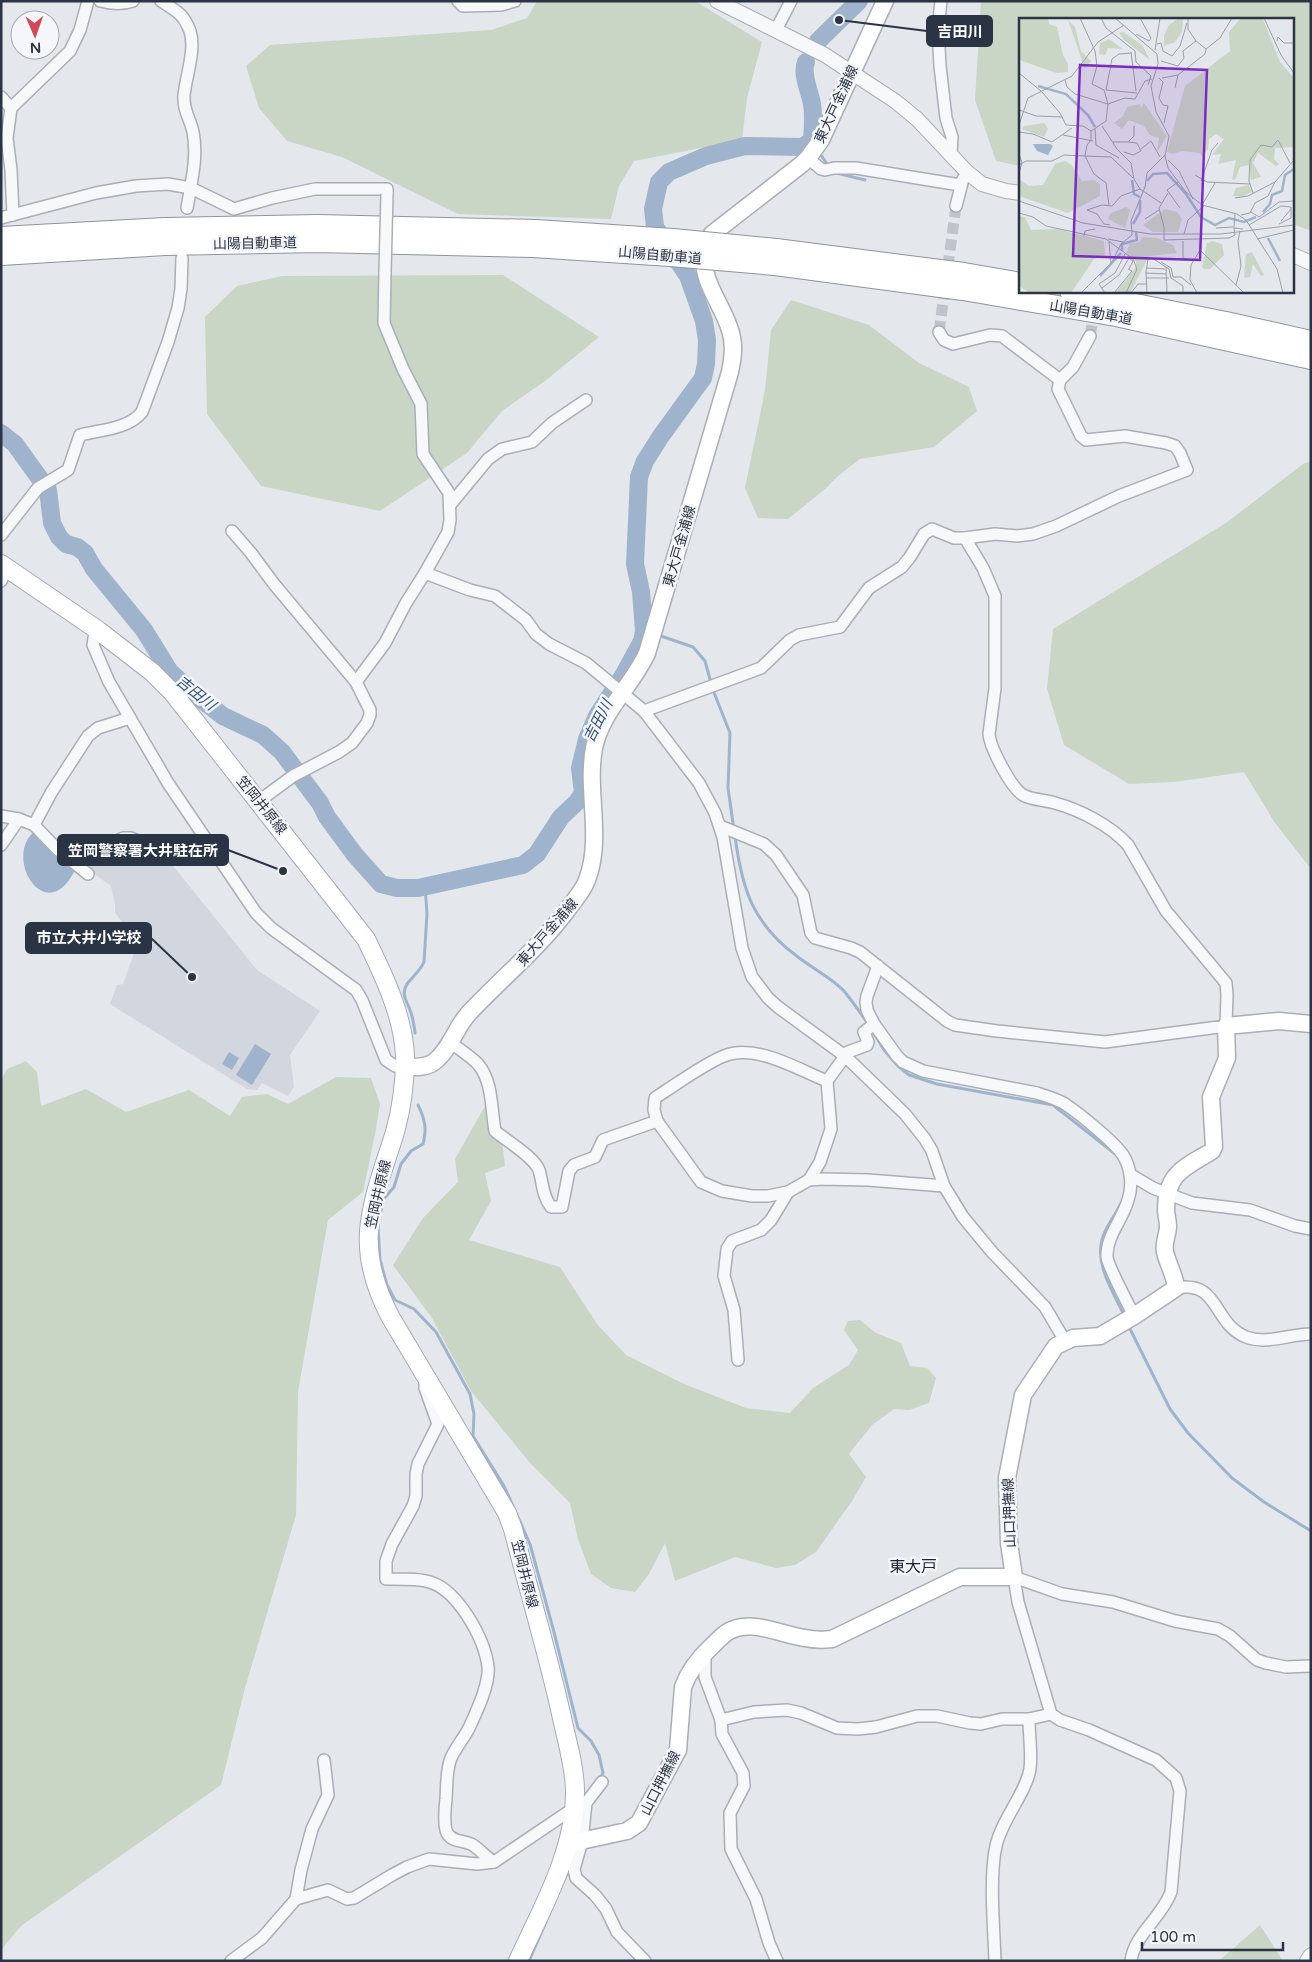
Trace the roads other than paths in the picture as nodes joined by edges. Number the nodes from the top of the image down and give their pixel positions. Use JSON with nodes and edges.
{"nodes":[{"id":1,"x":88,"y":1,"type":"edge"},
{"id":2,"x":100,"y":1,"type":"edge"},
{"id":3,"x":133,"y":1,"type":"edge"},
{"id":4,"x":161,"y":1,"type":"edge"},
{"id":5,"x":458,"y":1,"type":"edge"},
{"id":6,"x":515,"y":1,"type":"edge"},
{"id":7,"x":716,"y":1,"type":"edge"},
{"id":8,"x":791,"y":1,"type":"edge"},
{"id":9,"x":885,"y":1,"type":"edge"},
{"id":10,"x":941,"y":1,"type":"edge"},
{"id":11,"x":776,"y":30,"type":"junction"},
{"id":12,"x":851,"y":73,"type":"junction"},
{"id":13,"x":1,"y":97,"type":"edge"},
{"id":14,"x":11,"y":108,"type":"junction"},
{"id":15,"x":951,"y":155,"type":"junction"},
{"id":16,"x":808,"y":158,"type":"junction"},
{"id":17,"x":967,"y":172,"type":"junction"},
{"id":18,"x":960,"y":185,"type":"junction"},
{"id":19,"x":191,"y":188,"type":"junction"},
{"id":20,"x":1019,"y":193,"type":"edge"},
{"id":21,"x":956,"y":206,"type":"tunnel mouth"},
{"id":22,"x":187,"y":208,"type":"dead end"},
{"id":23,"x":13,"y":215,"type":"junction"},
{"id":24,"x":1,"y":218,"type":"edge"},
{"id":25,"x":1,"y":237,"type":"edge"},
{"id":26,"x":534,"y":238,"type":"junction"},
{"id":27,"x":1,"y":255,"type":"edge"},
{"id":28,"x":1294,"y":255,"type":"edge"},
{"id":29,"x":776,"y":257,"type":"junction"},
{"id":30,"x":182,"y":258,"type":"dead end"},
{"id":31,"x":1311,"y":263,"type":"edge"},
{"id":32,"x":1019,"y":283,"type":"edge"},
{"id":33,"x":1075,"y":292,"type":"edge"},
{"id":34,"x":940,"y":332,"type":"dead end"},
{"id":35,"x":1090,"y":336,"type":"tunnel mouth"},
{"id":36,"x":1311,"y":341,"type":"edge"},
{"id":37,"x":1311,"y":359,"type":"edge"},
{"id":38,"x":1060,"y":380,"type":"junction"},
{"id":39,"x":586,"y":400,"type":"dead end"},
{"id":40,"x":450,"y":505,"type":"junction"},
{"id":41,"x":232,"y":531,"type":"dead end"},
{"id":42,"x":1,"y":535,"type":"edge"},
{"id":43,"x":965,"y":538,"type":"junction"},
{"id":44,"x":3,"y":571,"type":"edge"},
{"id":45,"x":425,"y":573,"type":"junction"},
{"id":46,"x":99,"y":631,"type":"junction"},
{"id":47,"x":356,"y":682,"type":"junction"},
{"id":48,"x":616,"y":689,"type":"junction"},
{"id":49,"x":644,"y":711,"type":"junction"},
{"id":50,"x":130,"y":718,"type":"junction"},
{"id":51,"x":259,"y":801,"type":"junction"},
{"id":52,"x":1,"y":816,"type":"edge"},
{"id":53,"x":19,"y":819,"type":"junction"},
{"id":54,"x":34,"y":825,"type":"junction"},
{"id":55,"x":724,"y":826,"type":"junction"},
{"id":56,"x":1,"y":845,"type":"edge"},
{"id":57,"x":152,"y":854,"type":"dead end"},
{"id":58,"x":68,"y":857,"type":"junction"},
{"id":59,"x":88,"y":874,"type":"dead end"},
{"id":60,"x":878,"y":966,"type":"junction"},
{"id":61,"x":1311,"y":1024,"type":"edge"},
{"id":62,"x":871,"y":1026,"type":"junction"},
{"id":63,"x":1226,"y":1026,"type":"junction"},
{"id":64,"x":450,"y":1042,"type":"junction"},
{"id":65,"x":845,"y":1056,"type":"junction"},
{"id":66,"x":405,"y":1067,"type":"junction"},
{"id":67,"x":828,"y":1081,"type":"junction"},
{"id":68,"x":657,"y":1120,"type":"junction"},
{"id":69,"x":1130,"y":1175,"type":"junction"},
{"id":70,"x":809,"y":1180,"type":"junction"},
{"id":71,"x":944,"y":1186,"type":"junction"},
{"id":72,"x":788,"y":1192,"type":"junction"},
{"id":73,"x":1168,"y":1194,"type":"junction"},
{"id":74,"x":1311,"y":1229,"type":"edge"},
{"id":75,"x":1176,"y":1288,"type":"junction"},
{"id":76,"x":1129,"y":1319,"type":"junction"},
{"id":77,"x":1311,"y":1334,"type":"edge"},
{"id":78,"x":1065,"y":1341,"type":"junction"},
{"id":79,"x":738,"y":1360,"type":"dead end"},
{"id":80,"x":425,"y":1377,"type":"junction"},
{"id":81,"x":1014,"y":1578,"type":"junction"},
{"id":82,"x":705,"y":1653,"type":"junction"},
{"id":83,"x":1311,"y":1666,"type":"edge"},
{"id":84,"x":1051,"y":1714,"type":"junction"},
{"id":85,"x":1029,"y":1719,"type":"junction"},
{"id":86,"x":721,"y":1720,"type":"junction"},
{"id":87,"x":324,"y":1760,"type":"dead end"},
{"id":88,"x":602,"y":1782,"type":"dead end"},
{"id":89,"x":574,"y":1808,"type":"junction"},
{"id":90,"x":575,"y":1842,"type":"junction"},
{"id":91,"x":494,"y":1862,"type":"junction"},
{"id":92,"x":296,"y":1899,"type":"junction"},
{"id":93,"x":1311,"y":1956,"type":"edge"},
{"id":94,"x":230,"y":1961,"type":"edge"},
{"id":95,"x":518,"y":1961,"type":"edge"},
{"id":96,"x":645,"y":1961,"type":"edge"},
{"id":97,"x":777,"y":1961,"type":"edge"},
{"id":98,"x":995,"y":1961,"type":"edge"},
{"id":99,"x":1131,"y":1961,"type":"edge"},
{"id":100,"x":1307,"y":1961,"type":"edge"}],
"edges":[{"from":1,"to":14,"type":"street"},
{"from":2,"to":3,"type":"street"},
{"from":4,"to":19,"type":"street"},
{"from":5,"to":6,"type":"street"},
{"from":7,"to":11,"type":"street"},
{"from":8,"to":11,"type":"street"},
{"from":9,"to":12,"type":"main road","name":"東大戸金浦線"},
{"from":10,"to":15,"type":"street"},
{"from":11,"to":12,"type":"street"},
{"from":12,"to":15,"type":"street"},
{"from":12,"to":16,"type":"main road","name":"東大戸金浦線"},
{"from":13,"to":14,"type":"street"},
{"from":14,"to":23,"type":"street"},
{"from":15,"to":17,"type":"street"},
{"from":16,"to":18,"type":"street"},
{"from":16,"to":48,"type":"main road","name":"東大戸金浦線"},
{"from":17,"to":18,"type":"street"},
{"from":17,"to":20,"type":"street"},
{"from":18,"to":21,"type":"street"},
{"from":19,"to":22,"type":"street"},
{"from":19,"to":23,"type":"street"},
{"from":19,"to":40,"type":"street","bridge":true},
{"from":23,"to":24,"type":"street"},
{"from":25,"to":26,"type":"highway","name":"山陽自動車道"},
{"from":26,"to":27,"type":"highway","name":"山陽自動車道"},
{"from":26,"to":29,"type":"highway","name":"山陽自動車道","bridge":true},
{"from":28,"to":31,"type":"street"},
{"from":29,"to":32,"type":"highway","name":"山陽自動車道"},
{"from":29,"to":37,"type":"highway","name":"山陽自動車道"},
{"from":30,"to":42,"type":"street"},
{"from":33,"to":36,"type":"highway","name":"山陽自動車道"},
{"from":34,"to":38,"type":"street"},
{"from":35,"to":38,"type":"street"},
{"from":38,"to":43,"type":"street"},
{"from":39,"to":40,"type":"street"},
{"from":40,"to":45,"type":"street"},
{"from":41,"to":47,"type":"street"},
{"from":43,"to":49,"type":"street"},
{"from":43,"to":63,"type":"street"},
{"from":44,"to":46,"type":"main road","name":"笠岡井原線"},
{"from":45,"to":47,"type":"street"},
{"from":45,"to":48,"type":"street"},
{"from":46,"to":50,"type":"street"},
{"from":46,"to":51,"type":"main road","name":"笠岡井原線"},
{"from":47,"to":51,"type":"street"},
{"from":48,"to":49,"type":"street"},
{"from":48,"to":64,"type":"main road","name":"東大戸金浦線"},
{"from":49,"to":55,"type":"street"},
{"from":50,"to":54,"type":"street"},
{"from":50,"to":66,"type":"street"},
{"from":51,"to":66,"type":"main road","name":"笠岡井原線"},
{"from":52,"to":53,"type":"street"},
{"from":53,"to":54,"type":"street"},
{"from":53,"to":56,"type":"street"},
{"from":54,"to":58,"type":"street"},
{"from":55,"to":60,"type":"street"},
{"from":55,"to":65,"type":"street"},
{"from":57,"to":58,"type":"street"},
{"from":58,"to":59,"type":"street"},
{"from":60,"to":62,"type":"street"},
{"from":60,"to":63,"type":"street"},
{"from":61,"to":63,"type":"main road"},
{"from":62,"to":65,"type":"street"},
{"from":62,"to":69,"type":"street"},
{"from":63,"to":73,"type":"main road"},
{"from":64,"to":66,"type":"main road","name":"東大戸金浦線"},
{"from":64,"to":68,"type":"street"},
{"from":65,"to":67,"type":"street"},
{"from":65,"to":71,"type":"street"},
{"from":66,"to":80,"type":"main road","name":"笠岡井原線"},
{"from":67,"to":68,"type":"street"},
{"from":67,"to":70,"type":"street"},
{"from":68,"to":72,"type":"street"},
{"from":69,"to":73,"type":"street"},
{"from":69,"to":76,"type":"street"},
{"from":70,"to":71,"type":"street"},
{"from":70,"to":72,"type":"street"},
{"from":71,"to":78,"type":"street"},
{"from":72,"to":79,"type":"street"},
{"from":73,"to":74,"type":"street"},
{"from":73,"to":75,"type":"main road"},
{"from":75,"to":76,"type":"main road"},
{"from":75,"to":77,"type":"street"},
{"from":76,"to":78,"type":"main road"},
{"from":78,"to":81,"type":"main road","name":"山口押撫線"},
{"from":80,"to":89,"type":"main road","name":"笠岡井原線"},
{"from":80,"to":91,"type":"street"},
{"from":81,"to":82,"type":"main road","name":"山口押撫線"},
{"from":81,"to":83,"type":"street"},
{"from":81,"to":84,"type":"street"},
{"from":82,"to":86,"type":"street"},
{"from":82,"to":90,"type":"main road","name":"山口押撫線"},
{"from":84,"to":85,"type":"street"},
{"from":84,"to":99,"type":"street"},
{"from":85,"to":86,"type":"street"},
{"from":85,"to":98,"type":"street"},
{"from":86,"to":97,"type":"street"},
{"from":87,"to":92,"type":"street"},
{"from":88,"to":90,"type":"street"},
{"from":89,"to":90,"type":"main road","name":"笠岡井原線"},
{"from":89,"to":91,"type":"street"},
{"from":90,"to":95,"type":"main road","name":"笠岡井原線"},
{"from":90,"to":96,"type":"street"},
{"from":91,"to":92,"type":"street"},
{"from":92,"to":94,"type":"street"},
{"from":93,"to":100,"type":"street"}]}
